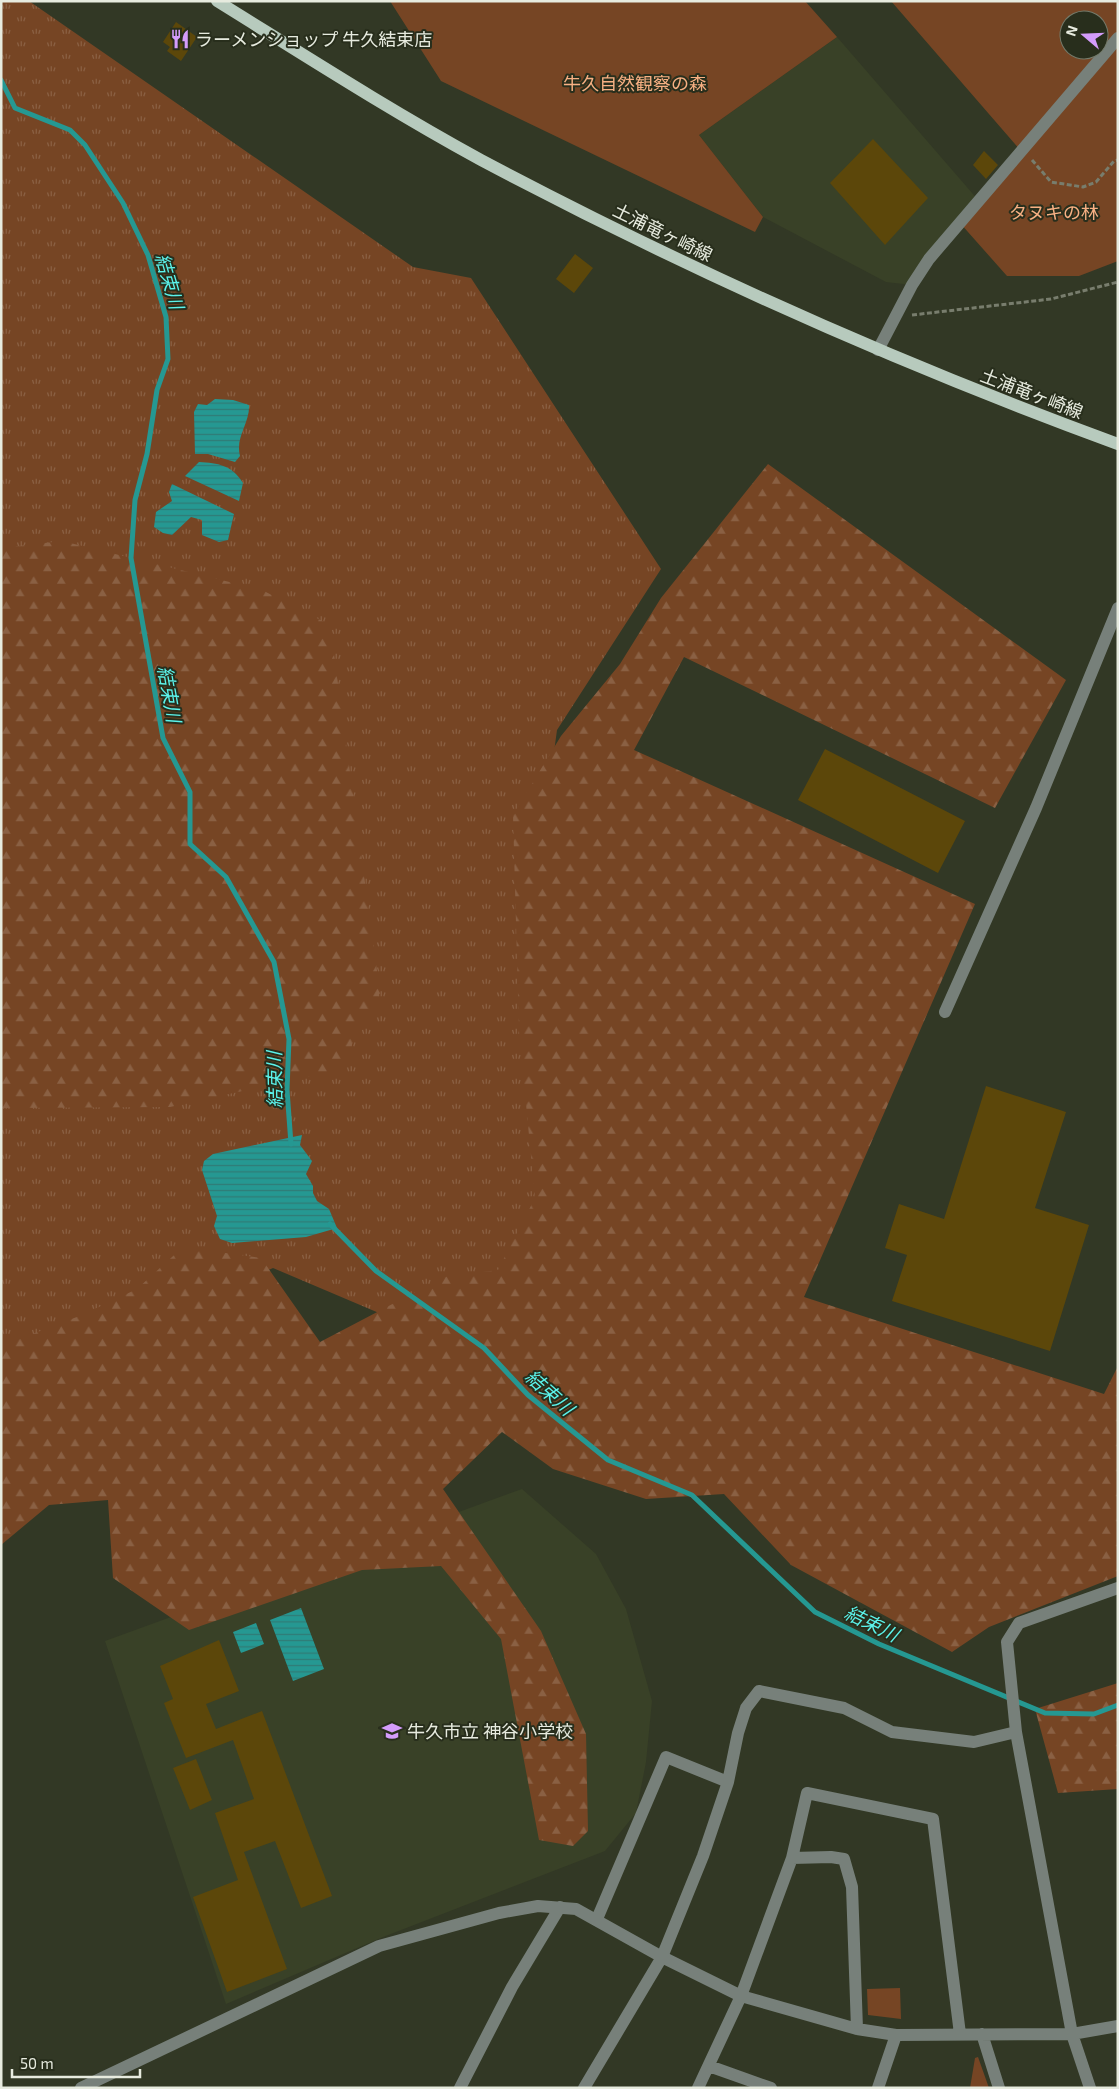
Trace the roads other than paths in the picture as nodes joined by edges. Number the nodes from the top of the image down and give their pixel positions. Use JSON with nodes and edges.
{"nodes":[{"id":1,"x":217,"y":1,"type":"edge"},
{"id":2,"x":1118,"y":38,"type":"edge"},
{"id":3,"x":878,"y":350,"type":"junction"},
{"id":4,"x":1118,"y":444,"type":"edge"},
{"id":5,"x":1118,"y":608,"type":"edge"},
{"id":6,"x":944,"y":1012,"type":"dead end"},
{"id":7,"x":1118,"y":1588,"type":"edge"},
{"id":8,"x":1016,"y":1732,"type":"junction"},
{"id":9,"x":728,"y":1782,"type":"junction"},
{"id":10,"x":792,"y":1858,"type":"junction"},
{"id":11,"x":560,"y":1907,"type":"junction"},
{"id":12,"x":597,"y":1919,"type":"junction"},
{"id":13,"x":662,"y":1957,"type":"junction"},
{"id":14,"x":742,"y":1996,"type":"junction"},
{"id":15,"x":1118,"y":2026,"type":"edge"},
{"id":16,"x":857,"y":2029,"type":"junction"},
{"id":17,"x":896,"y":2034,"type":"junction"},
{"id":18,"x":960,"y":2034,"type":"junction"},
{"id":19,"x":982,"y":2034,"type":"junction"},
{"id":20,"x":1072,"y":2034,"type":"junction"},
{"id":21,"x":709,"y":2066,"type":"junction"},
{"id":22,"x":81,"y":2088,"type":"edge"},
{"id":23,"x":460,"y":2088,"type":"edge"},
{"id":24,"x":584,"y":2088,"type":"edge"},
{"id":25,"x":698,"y":2088,"type":"edge"},
{"id":26,"x":771,"y":2088,"type":"edge"},
{"id":27,"x":878,"y":2088,"type":"edge"},
{"id":28,"x":999,"y":2088,"type":"edge"},
{"id":29,"x":1090,"y":2088,"type":"edge"}],
"edges":[{"from":1,"to":3,"type":"main road","name":"土浦竜ヶ崎線"},
{"from":2,"to":3,"type":"street"},
{"from":3,"to":4,"type":"main road","name":"土浦竜ヶ崎線"},
{"from":5,"to":6,"type":"street"},
{"from":7,"to":8,"type":"street"},
{"from":8,"to":9,"type":"street"},
{"from":8,"to":20,"type":"street"},
{"from":9,"to":12,"type":"street"},
{"from":9,"to":13,"type":"street"},
{"from":10,"to":14,"type":"street"},
{"from":10,"to":16,"type":"street"},
{"from":10,"to":18,"type":"street"},
{"from":11,"to":12,"type":"street"},
{"from":11,"to":22,"type":"street"},
{"from":11,"to":23,"type":"street"},
{"from":12,"to":13,"type":"street"},
{"from":13,"to":14,"type":"street"},
{"from":13,"to":24,"type":"street"},
{"from":14,"to":16,"type":"street"},
{"from":14,"to":21,"type":"street"},
{"from":15,"to":20,"type":"street"},
{"from":16,"to":17,"type":"street"},
{"from":17,"to":18,"type":"street"},
{"from":17,"to":27,"type":"street"},
{"from":18,"to":19,"type":"street"},
{"from":19,"to":20,"type":"street"},
{"from":19,"to":28,"type":"street"},
{"from":20,"to":29,"type":"street"},
{"from":21,"to":25,"type":"street"},
{"from":21,"to":26,"type":"street"}]}
